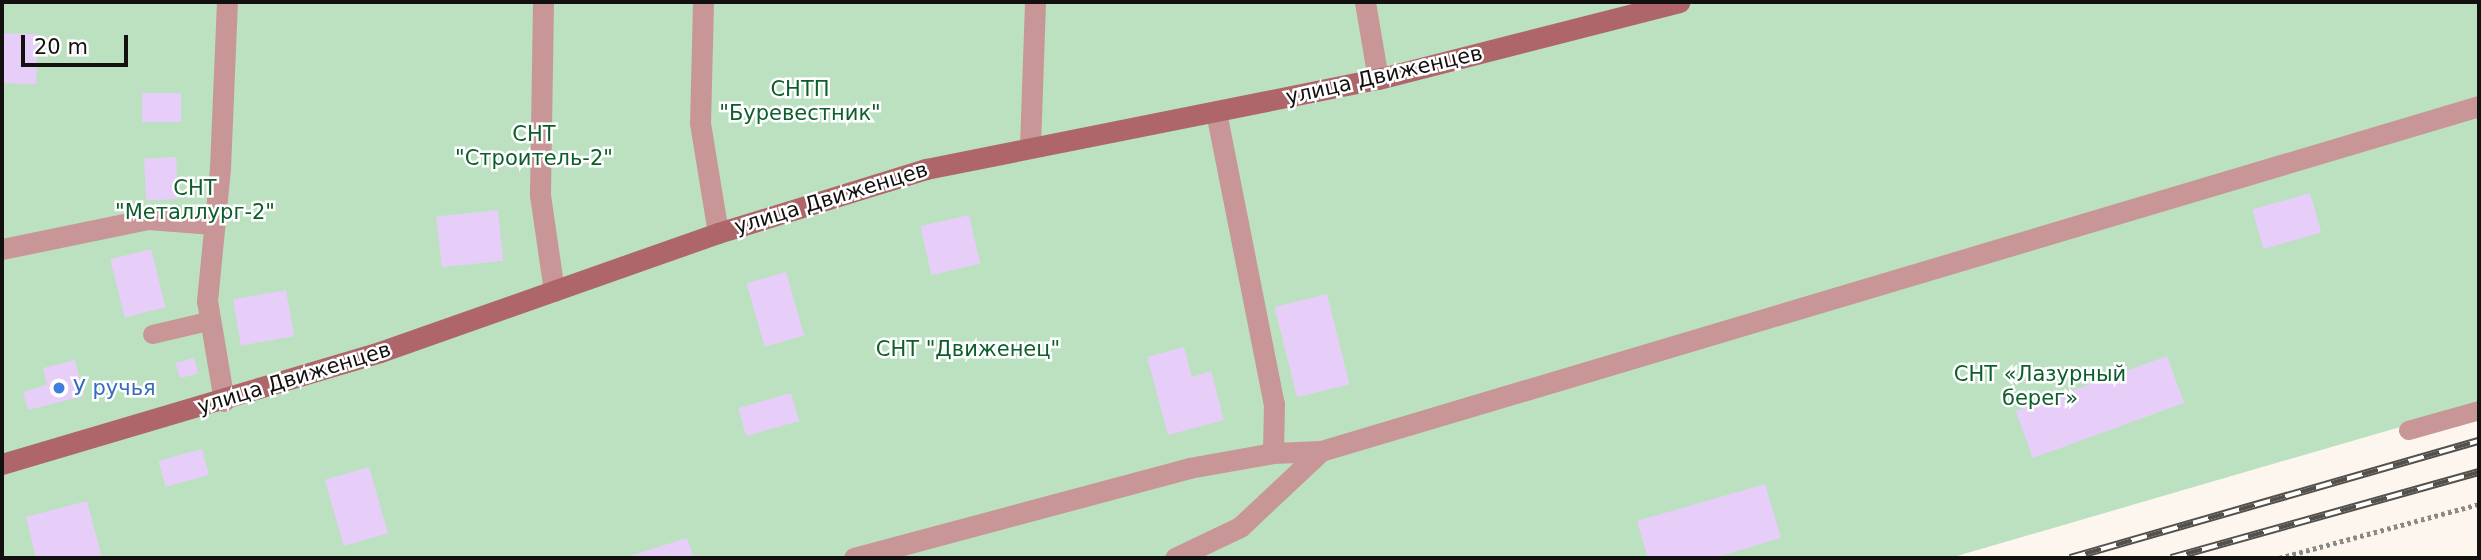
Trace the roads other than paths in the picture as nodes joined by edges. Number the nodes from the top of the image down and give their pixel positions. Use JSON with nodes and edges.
{"nodes":[{"id":1,"x":227,"y":2,"type":"edge"},
{"id":2,"x":543,"y":2,"type":"edge"},
{"id":3,"x":703,"y":2,"type":"edge"},
{"id":4,"x":1035,"y":2,"type":"edge"},
{"id":5,"x":1365,"y":2,"type":"edge"},
{"id":6,"x":1679,"y":2,"type":"edge"},
{"id":7,"x":1378,"y":79,"type":"junction"},
{"id":8,"x":2479,"y":106,"type":"edge"},
{"id":9,"x":1216,"y":112,"type":"junction"},
{"id":10,"x":1030,"y":146,"type":"junction"},
{"id":11,"x":213,"y":224,"type":"junction"},
{"id":12,"x":718,"y":233,"type":"junction"},
{"id":13,"x":2,"y":249,"type":"edge"},
{"id":14,"x":554,"y":290,"type":"junction"},
{"id":15,"x":208,"y":321,"type":"junction"},
{"id":16,"x":152,"y":334,"type":"dead end"},
{"id":17,"x":223,"y":401,"type":"junction"},
{"id":18,"x":2479,"y":410,"type":"edge"},
{"id":19,"x":2408,"y":430,"type":"dead end"},
{"id":20,"x":1321,"y":451,"type":"junction"},
{"id":21,"x":1273,"y":453,"type":"junction"},
{"id":22,"x":2,"y":464,"type":"edge"},
{"id":23,"x":854,"y":558,"type":"edge"},
{"id":24,"x":1175,"y":558,"type":"edge"}],
"edges":[{"from":1,"to":11,"type":"street"},
{"from":2,"to":14,"type":"street"},
{"from":3,"to":12,"type":"street"},
{"from":4,"to":10,"type":"street"},
{"from":5,"to":7,"type":"street"},
{"from":6,"to":7,"type":"street","name":"улица Движенцев"},
{"from":7,"to":9,"type":"street","name":"улица Движенцев"},
{"from":8,"to":20,"type":"street"},
{"from":9,"to":10,"type":"street","name":"улица Движенцев"},
{"from":9,"to":21,"type":"street"},
{"from":10,"to":12,"type":"street","name":"улица Движенцев"},
{"from":11,"to":13,"type":"street"},
{"from":11,"to":15,"type":"street"},
{"from":12,"to":14,"type":"street","name":"улица Движенцев"},
{"from":14,"to":17,"type":"street","name":"улица Движенцев"},
{"from":15,"to":16,"type":"lane"},
{"from":15,"to":17,"type":"street"},
{"from":17,"to":22,"type":"street","name":"улица Движенцев"},
{"from":18,"to":19,"type":"lane"},
{"from":20,"to":21,"type":"street"},
{"from":20,"to":24,"type":"street"},
{"from":21,"to":23,"type":"street"}]}
